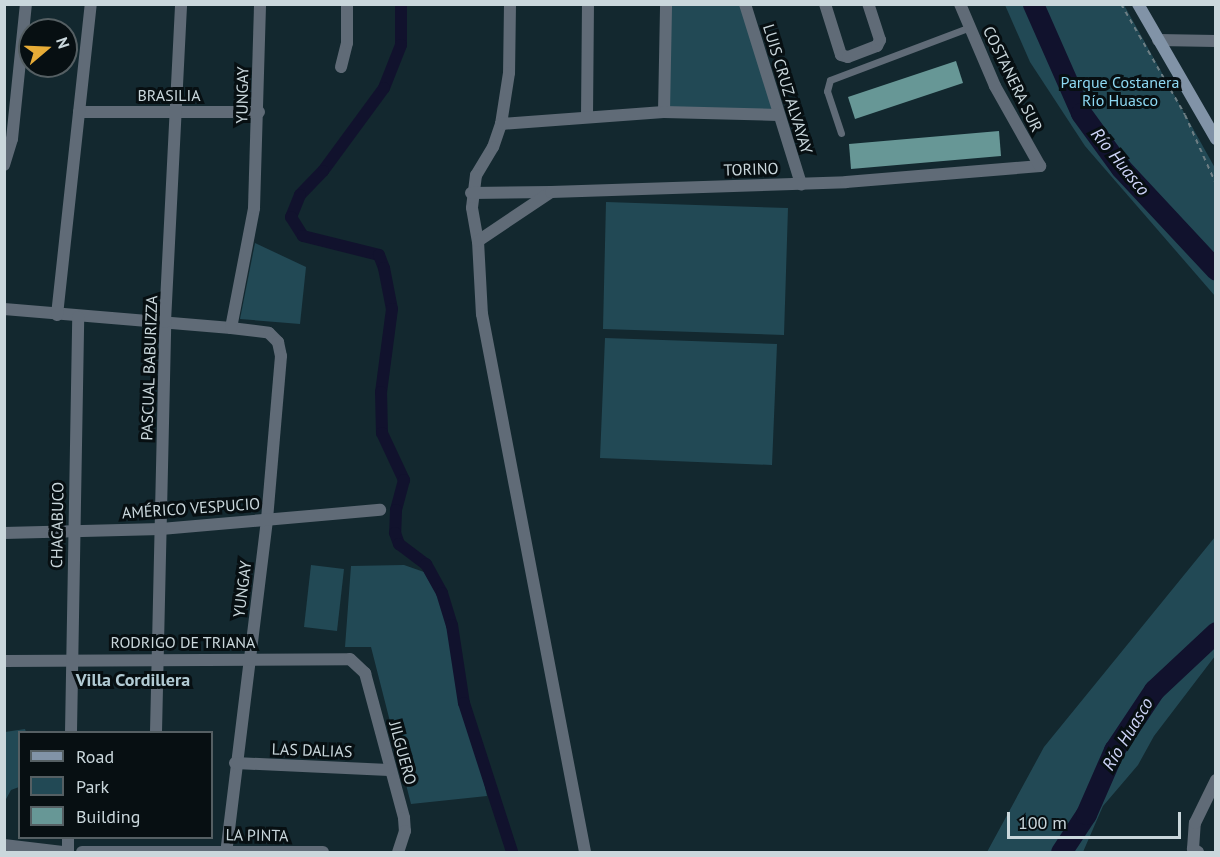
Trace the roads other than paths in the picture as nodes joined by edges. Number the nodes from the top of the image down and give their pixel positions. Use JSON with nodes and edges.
{"nodes":[{"id":1,"x":26,"y":4,"type":"edge"},
{"id":2,"x":91,"y":4,"type":"edge"},
{"id":3,"x":181,"y":4,"type":"edge"},
{"id":4,"x":260,"y":4,"type":"edge"},
{"id":5,"x":347,"y":4,"type":"edge"},
{"id":6,"x":510,"y":4,"type":"edge"},
{"id":7,"x":588,"y":4,"type":"edge"},
{"id":8,"x":666,"y":4,"type":"edge"},
{"id":9,"x":745,"y":4,"type":"edge"},
{"id":10,"x":825,"y":4,"type":"edge"},
{"id":11,"x":868,"y":4,"type":"edge"},
{"id":12,"x":960,"y":4,"type":"edge"},
{"id":13,"x":1138,"y":5,"type":"edge"},
{"id":14,"x":970,"y":27,"type":"junction"},
{"id":15,"x":1158,"y":40,"type":"junction"},
{"id":16,"x":1215,"y":41,"type":"edge"},
{"id":17,"x":341,"y":67,"type":"dead end"},
{"id":18,"x":177,"y":111,"type":"junction"},
{"id":19,"x":259,"y":111,"type":"junction"},
{"id":20,"x":79,"y":112,"type":"junction"},
{"id":21,"x":664,"y":112,"type":"junction"},
{"id":22,"x":778,"y":115,"type":"junction"},
{"id":23,"x":587,"y":117,"type":"junction"},
{"id":24,"x":501,"y":124,"type":"junction"},
{"id":25,"x":841,"y":133,"type":"dead end"},
{"id":26,"x":1215,"y":139,"type":"edge"},
{"id":27,"x":4,"y":165,"type":"edge"},
{"id":28,"x":1040,"y":166,"type":"joint"},
{"id":29,"x":801,"y":184,"type":"junction"},
{"id":30,"x":551,"y":192,"type":"junction"},
{"id":31,"x":471,"y":193,"type":"junction"},
{"id":32,"x":478,"y":241,"type":"junction"},
{"id":33,"x":4,"y":309,"type":"edge"},
{"id":34,"x":57,"y":315,"type":"junction"},
{"id":35,"x":78,"y":317,"type":"junction"},
{"id":36,"x":165,"y":322,"type":"junction"},
{"id":37,"x":231,"y":328,"type":"junction"},
{"id":38,"x":380,"y":510,"type":"dead end"},
{"id":39,"x":267,"y":519,"type":"junction"},
{"id":40,"x":161,"y":529,"type":"junction"},
{"id":41,"x":4,"y":532,"type":"edge"},
{"id":42,"x":72,"y":532,"type":"junction"},
{"id":43,"x":157,"y":658,"type":"junction"},
{"id":44,"x":72,"y":659,"type":"junction"},
{"id":45,"x":250,"y":659,"type":"junction"},
{"id":46,"x":4,"y":661,"type":"edge"},
{"id":47,"x":360,"y":664,"type":"joint"},
{"id":48,"x":71,"y":731,"type":"edge"},
{"id":49,"x":156,"y":731,"type":"edge"},
{"id":50,"x":235,"y":763,"type":"junction"},
{"id":51,"x":388,"y":770,"type":"junction"},
{"id":52,"x":1215,"y":783,"type":"edge"},
{"id":53,"x":4,"y":835,"type":"edge"},
{"id":54,"x":10,"y":847,"type":"edge"},
{"id":55,"x":226,"y":851,"type":"edge"},
{"id":56,"x":1195,"y":851,"type":"edge"},
{"id":57,"x":63,"y":852,"type":"edge"},
{"id":58,"x":82,"y":852,"type":"edge"},
{"id":59,"x":154,"y":852,"type":"edge"},
{"id":60,"x":324,"y":852,"type":"edge"},
{"id":61,"x":398,"y":852,"type":"edge"},
{"id":62,"x":585,"y":852,"type":"edge"}],
"edges":[{"from":1,"to":27,"type":"street"},
{"from":2,"to":20,"type":"street"},
{"from":3,"to":18,"type":"street","name":"PASCUAL BABURIZZA"},
{"from":4,"to":19,"type":"street","name":"YUNGAY"},
{"from":5,"to":17,"type":"street"},
{"from":6,"to":24,"type":"street"},
{"from":7,"to":23,"type":"street"},
{"from":8,"to":21,"type":"street"},
{"from":9,"to":22,"type":"street","name":"LUIS CRUZ ALVAYAY"},
{"from":10,"to":11,"type":"street"},
{"from":12,"to":14,"type":"street","name":"COSTANERA SUR"},
{"from":13,"to":15,"type":"main road"},
{"from":14,"to":25,"type":"lane"},
{"from":14,"to":28,"type":"street","name":"COSTANERA SUR"},
{"from":15,"to":16,"type":"street"},
{"from":15,"to":26,"type":"main road"},
{"from":18,"to":19,"type":"street","name":"BRASILIA"},
{"from":18,"to":20,"type":"street","name":"BRASILIA"},
{"from":18,"to":36,"type":"street","name":"PASCUAL BABURIZZA"},
{"from":19,"to":37,"type":"street","name":"YUNGAY"},
{"from":20,"to":34,"type":"street"},
{"from":21,"to":22,"type":"street"},
{"from":21,"to":23,"type":"street"},
{"from":22,"to":29,"type":"street","name":"LUIS CRUZ ALVAYAY"},
{"from":23,"to":24,"type":"street"},
{"from":24,"to":31,"type":"street"},
{"from":28,"to":29,"type":"street","name":"TORINO"},
{"from":29,"to":30,"type":"street","name":"TORINO"},
{"from":30,"to":31,"type":"street","name":"TORINO"},
{"from":30,"to":32,"type":"street"},
{"from":31,"to":32,"type":"street"},
{"from":32,"to":62,"type":"street"},
{"from":33,"to":34,"type":"street"},
{"from":34,"to":35,"type":"street"},
{"from":35,"to":36,"type":"street"},
{"from":35,"to":42,"type":"street","name":"CHACABUCO"},
{"from":36,"to":37,"type":"street"},
{"from":36,"to":40,"type":"street","name":"PASCUAL BABURIZZA"},
{"from":37,"to":39,"type":"street","name":"YUNGAY"},
{"from":38,"to":39,"type":"street","name":"AMÉRICO VESPUCIO"},
{"from":39,"to":40,"type":"street","name":"AMÉRICO VESPUCIO"},
{"from":39,"to":45,"type":"street","name":"YUNGAY"},
{"from":40,"to":42,"type":"street","name":"AMÉRICO VESPUCIO"},
{"from":40,"to":43,"type":"street","name":"PASCUAL BABURIZZA"},
{"from":41,"to":42,"type":"street","name":"AMÉRICO VESPUCIO"},
{"from":42,"to":44,"type":"street","name":"CHACABUCO"},
{"from":43,"to":44,"type":"street","name":"RODRIGO DE TRIANA"},
{"from":43,"to":45,"type":"street","name":"RODRIGO DE TRIANA"},
{"from":43,"to":49,"type":"street","name":"PASCUAL BABURIZZA"},
{"from":44,"to":46,"type":"street","name":"RODRIGO DE TRIANA"},
{"from":44,"to":48,"type":"street","name":"CHACABUCO"},
{"from":45,"to":47,"type":"street","name":"RODRIGO DE TRIANA"},
{"from":45,"to":50,"type":"street","name":"YUNGAY"},
{"from":47,"to":51,"type":"street","name":"JILGUERO"},
{"from":50,"to":51,"type":"street","name":"LAS DALIAS"},
{"from":50,"to":55,"type":"street","name":"YUNGAY"},
{"from":51,"to":61,"type":"street","name":"JILGUERO"},
{"from":52,"to":56,"type":"street"},
{"from":53,"to":54,"type":"street"},
{"from":54,"to":57,"type":"street"},
{"from":55,"to":59,"type":"street","name":"LA PINTA"},
{"from":55,"to":60,"type":"street","name":"LA PINTA"},
{"from":58,"to":59,"type":"street","name":"LA PINTA"}]}
